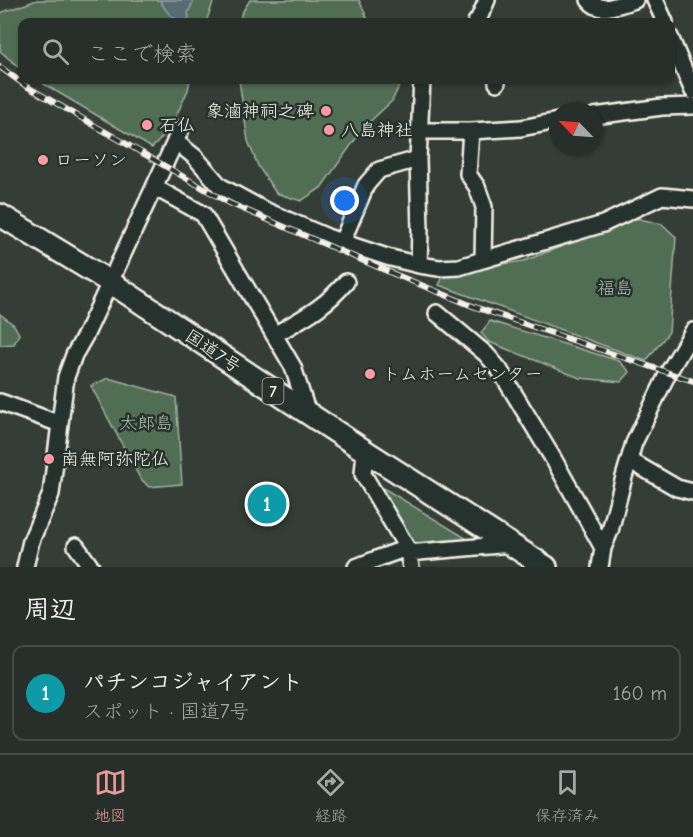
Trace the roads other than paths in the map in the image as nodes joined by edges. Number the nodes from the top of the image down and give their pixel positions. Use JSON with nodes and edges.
{"nodes":[{"id":1,"x":487,"y":0,"type":"edge"},
{"id":2,"x":589,"y":0,"type":"edge"},
{"id":3,"x":635,"y":0,"type":"edge"},
{"id":4,"x":655,"y":0,"type":"edge"},
{"id":5,"x":479,"y":18,"type":"edge"},
{"id":6,"x":662,"y":18,"type":"edge"},
{"id":7,"x":675,"y":49,"type":"edge"},
{"id":8,"x":422,"y":84,"type":"edge"},
{"id":9,"x":693,"y":91,"type":"edge"},
{"id":10,"x":693,"y":106,"type":"edge"},
{"id":11,"x":603,"y":115,"type":"edge"},
{"id":12,"x":549,"y":123,"type":"edge"},
{"id":13,"x":419,"y":131,"type":"junction"},
{"id":14,"x":471,"y":131,"type":"junction"},
{"id":15,"x":418,"y":159,"type":"junction"},
{"id":16,"x":154,"y":187,"type":"junction"},
{"id":17,"x":693,"y":199,"type":"edge"},
{"id":18,"x":0,"y":215,"type":"edge"},
{"id":19,"x":342,"y":242,"type":"junction"},
{"id":20,"x":483,"y":260,"type":"junction"},
{"id":21,"x":419,"y":265,"type":"junction"},
{"id":22,"x":110,"y":282,"type":"junction"},
{"id":23,"x":345,"y":282,"type":"dead end"},
{"id":24,"x":437,"y":313,"type":"dead end"},
{"id":25,"x":693,"y":331,"type":"edge"},
{"id":26,"x":274,"y":335,"type":"junction"},
{"id":27,"x":0,"y":402,"type":"edge"},
{"id":28,"x":308,"y":414,"type":"junction"},
{"id":29,"x":60,"y":424,"type":"junction"},
{"id":30,"x":365,"y":451,"type":"junction"},
{"id":31,"x":629,"y":460,"type":"junction"},
{"id":32,"x":693,"y":492,"type":"edge"},
{"id":33,"x":511,"y":544,"type":"junction"},
{"id":34,"x":76,"y":546,"type":"dead end"},
{"id":35,"x":603,"y":548,"type":"junction"},
{"id":36,"x":409,"y":556,"type":"edge"},
{"id":37,"x":25,"y":567,"type":"edge"},
{"id":38,"x":91,"y":567,"type":"edge"},
{"id":39,"x":357,"y":567,"type":"edge"},
{"id":40,"x":546,"y":567,"type":"edge"},
{"id":41,"x":600,"y":567,"type":"edge"}],
"edges":[{"from":1,"to":5,"type":"street"},
{"from":2,"to":3,"type":"street"},
{"from":4,"to":6,"type":"street"},
{"from":7,"to":9,"type":"street"},
{"from":8,"to":13,"type":"street"},
{"from":10,"to":11,"type":"street"},
{"from":12,"to":14,"type":"street"},
{"from":13,"to":14,"type":"street"},
{"from":13,"to":15,"type":"street"},
{"from":14,"to":20,"type":"street"},
{"from":15,"to":19,"type":"street"},
{"from":15,"to":21,"type":"street"},
{"from":16,"to":19,"type":"street"},
{"from":16,"to":22,"type":"street"},
{"from":16,"to":26,"type":"street"},
{"from":17,"to":20,"type":"street"},
{"from":18,"to":22,"type":"highway","name":"国道7号","number":"7"},
{"from":19,"to":21,"type":"street"},
{"from":20,"to":21,"type":"street"},
{"from":22,"to":28,"type":"highway","name":"国道7号","number":"7"},
{"from":22,"to":29,"type":"street"},
{"from":23,"to":26,"type":"street"},
{"from":24,"to":35,"type":"street"},
{"from":25,"to":31,"type":"street"},
{"from":26,"to":28,"type":"street"},
{"from":27,"to":29,"type":"street"},
{"from":28,"to":30,"type":"highway","name":"国道7号","number":"7"},
{"from":29,"to":37,"type":"street"},
{"from":30,"to":33,"type":"highway","name":"国道7号","number":"7"},
{"from":30,"to":36,"type":"street"},
{"from":31,"to":32,"type":"street"},
{"from":31,"to":35,"type":"street"},
{"from":33,"to":36,"type":"street"},
{"from":33,"to":40,"type":"highway","name":"国道7号","number":"7"},
{"from":34,"to":38,"type":"street"},
{"from":35,"to":41,"type":"street"},
{"from":36,"to":39,"type":"street"}]}
